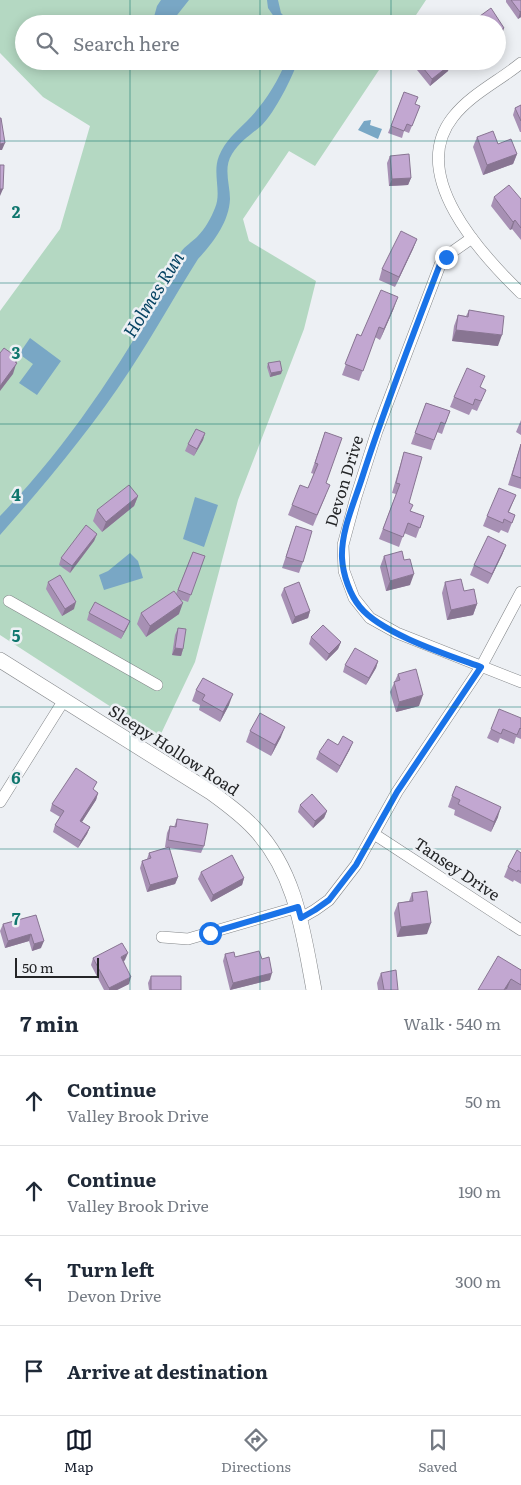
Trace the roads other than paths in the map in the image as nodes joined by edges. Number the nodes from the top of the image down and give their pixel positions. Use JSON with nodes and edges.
{"nodes":[{"id":1,"x":521,"y":63,"type":"edge"},
{"id":2,"x":472,"y":238,"type":"junction"},
{"id":3,"x":521,"y":293,"type":"edge"},
{"id":4,"x":521,"y":592,"type":"edge"},
{"id":5,"x":9,"y":600,"type":"dead end"},
{"id":6,"x":0,"y":660,"type":"edge"},
{"id":7,"x":481,"y":667,"type":"junction"},
{"id":8,"x":521,"y":682,"type":"edge"},
{"id":9,"x":156,"y":685,"type":"dead end"},
{"id":10,"x":64,"y":700,"type":"junction"},
{"id":11,"x":0,"y":802,"type":"edge"},
{"id":12,"x":374,"y":834,"type":"junction"},
{"id":13,"x":299,"y":913,"type":"junction"},
{"id":14,"x":521,"y":930,"type":"edge"},
{"id":15,"x":162,"y":937,"type":"dead end"},
{"id":16,"x":314,"y":990,"type":"edge"}],
"edges":[{"from":1,"to":2,"type":"street"},
{"from":2,"to":3,"type":"street"},
{"from":2,"to":7,"type":"street","name":"Devon Drive"},
{"from":4,"to":7,"type":"street"},
{"from":5,"to":9,"type":"street"},
{"from":6,"to":10,"type":"main road","name":"Sleepy Hollow Road"},
{"from":7,"to":8,"type":"street","name":"Devon Drive"},
{"from":7,"to":12,"type":"street"},
{"from":10,"to":11,"type":"street"},
{"from":10,"to":13,"type":"main road","name":"Sleepy Hollow Road"},
{"from":12,"to":13,"type":"street"},
{"from":12,"to":14,"type":"street","name":"Tansey Drive"},
{"from":13,"to":15,"type":"street"},
{"from":13,"to":16,"type":"main road","name":"Sleepy Hollow Road"}]}
